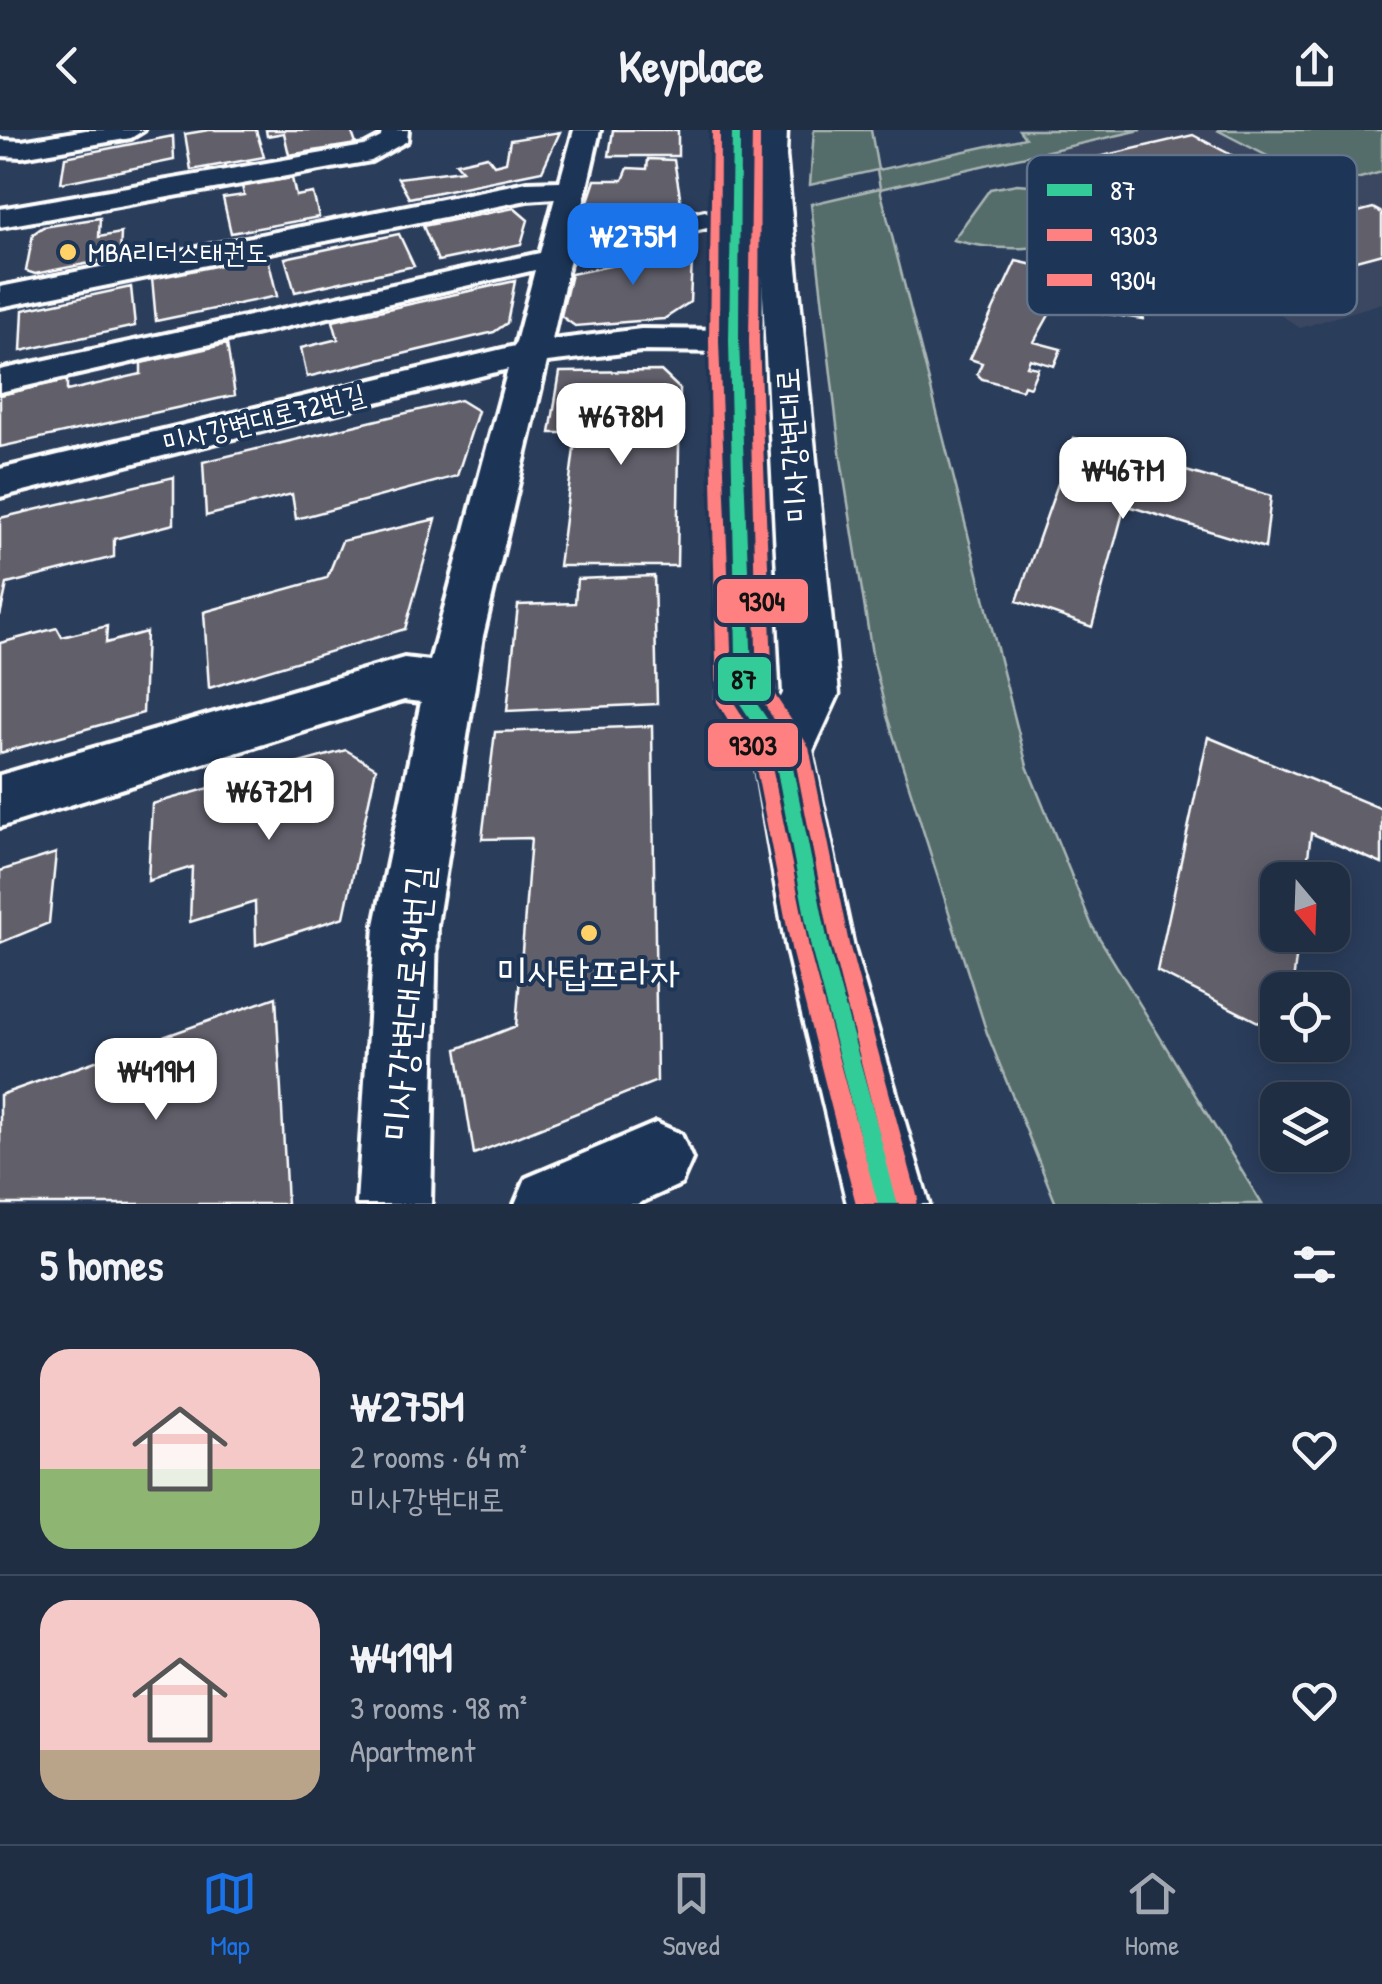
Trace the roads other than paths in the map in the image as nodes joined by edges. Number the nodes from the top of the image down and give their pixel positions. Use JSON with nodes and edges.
{"nodes":[{"id":1,"x":132,"y":130,"type":"edge"},
{"id":2,"x":395,"y":130,"type":"edge"},
{"id":3,"x":587,"y":130,"type":"edge"},
{"id":4,"x":736,"y":130,"type":"edge"},
{"id":5,"x":773,"y":130,"type":"edge"},
{"id":6,"x":11,"y":148,"type":"edge"},
{"id":7,"x":570,"y":190,"type":"junction"},
{"id":8,"x":5,"y":202,"type":"edge"},
{"id":9,"x":705,"y":220,"type":"dead end"},
{"id":10,"x":573,"y":250,"type":"dead end"},
{"id":11,"x":536,"y":260,"type":"dead end"},
{"id":12,"x":0,"y":296,"type":"edge"},
{"id":13,"x":734,"y":341,"type":"junction"},
{"id":14,"x":529,"y":353,"type":"junction"},
{"id":15,"x":0,"y":381,"type":"edge"},
{"id":16,"x":0,"y":483,"type":"edge"},
{"id":17,"x":449,"y":684,"type":"junction"},
{"id":18,"x":782,"y":753,"type":"junction"},
{"id":19,"x":0,"y":801,"type":"edge"},
{"id":20,"x":656,"y":1160,"type":"dead end"},
{"id":21,"x":394,"y":1204,"type":"edge"},
{"id":22,"x":552,"y":1204,"type":"edge"},
{"id":23,"x":888,"y":1204,"type":"edge"}],
"edges":[{"from":1,"to":6,"type":"street"},
{"from":2,"to":8,"type":"street"},
{"from":3,"to":7,"type":"street","name":"미사강변대로34번길"},
{"from":4,"to":13,"type":"main road","name":"미사강변대로"},
{"from":5,"to":18,"type":"main road","name":"미사강변대로"},
{"from":6,"to":8,"type":"street"},
{"from":7,"to":12,"type":"street"},
{"from":7,"to":14,"type":"street","name":"미사강변대로34번길"},
{"from":9,"to":10,"type":"street"},
{"from":11,"to":15,"type":"street"},
{"from":13,"to":14,"type":"street","name":"미사강변대로72번길"},
{"from":13,"to":18,"type":"main road","name":"미사강변대로"},
{"from":14,"to":16,"type":"street","name":"미사강변대로72번길"},
{"from":14,"to":17,"type":"street","name":"미사강변대로34번길"},
{"from":17,"to":19,"type":"street"},
{"from":17,"to":21,"type":"street","name":"미사강변대로34번길"},
{"from":18,"to":23,"type":"main road","name":"미사강변대로"},
{"from":20,"to":22,"type":"street"}]}
